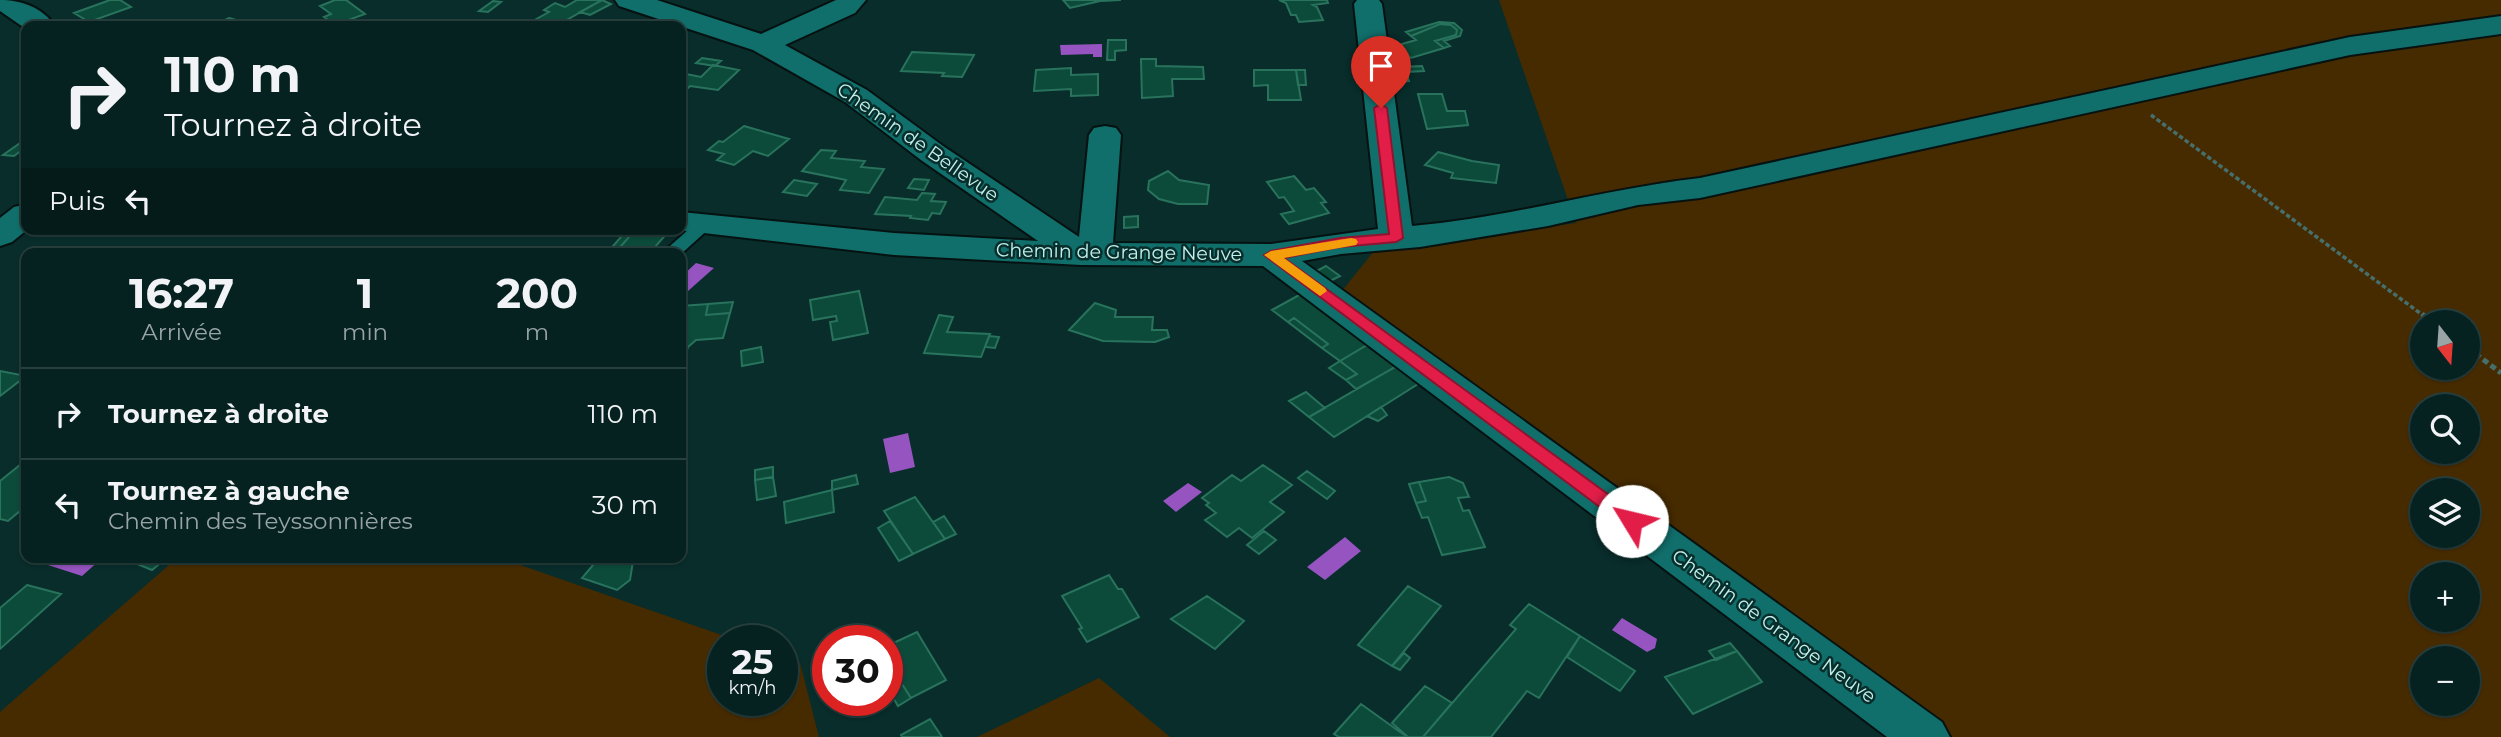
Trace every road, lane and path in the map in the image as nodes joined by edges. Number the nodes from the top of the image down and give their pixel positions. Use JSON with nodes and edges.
{"nodes":[{"id":1,"x":3,"y":0,"type":"edge"},
{"id":2,"x":629,"y":0,"type":"edge"},
{"id":3,"x":852,"y":0,"type":"edge"},
{"id":4,"x":1368,"y":4,"type":"dead end"},
{"id":5,"x":693,"y":9,"type":"edge"},
{"id":6,"x":34,"y":21,"type":"edge"},
{"id":7,"x":2501,"y":24,"type":"edge"},
{"id":8,"x":763,"y":44,"type":"junction"},
{"id":9,"x":2125,"y":96,"type":"junction"},
{"id":10,"x":1354,"y":114,"type":"dead end"},
{"id":11,"x":1105,"y":135,"type":"dead end"},
{"id":12,"x":692,"y":224,"type":"edge"},
{"id":13,"x":1385,"y":239,"type":"junction"},
{"id":14,"x":1088,"y":254,"type":"junction"},
{"id":15,"x":1271,"y":255,"type":"junction"},
{"id":16,"x":2416,"y":310,"type":"edge"},
{"id":17,"x":2480,"y":357,"type":"edge"},
{"id":18,"x":2501,"y":373,"type":"edge"},
{"id":19,"x":1924,"y":737,"type":"edge"}],
"edges":[{"from":1,"to":6,"type":"street"},
{"from":2,"to":5,"type":"street","name":"Chemin de Bellevue"},
{"from":3,"to":8,"type":"street"},
{"from":4,"to":13,"type":"street"},
{"from":5,"to":8,"type":"street","name":"Chemin de Bellevue"},
{"from":7,"to":9,"type":"street"},
{"from":8,"to":14,"type":"street","name":"Chemin de Bellevue"},
{"from":9,"to":13,"type":"street"},
{"from":9,"to":16,"type":"path"},
{"from":10,"to":13,"type":"street"},
{"from":11,"to":14,"type":"street"},
{"from":12,"to":14,"type":"street","name":"Chemin de Grange Neuve"},
{"from":13,"to":15,"type":"street"},
{"from":14,"to":15,"type":"street","name":"Chemin de Grange Neuve"},
{"from":15,"to":19,"type":"street","name":"Chemin de Grange Neuve"},
{"from":17,"to":18,"type":"path"}]}
